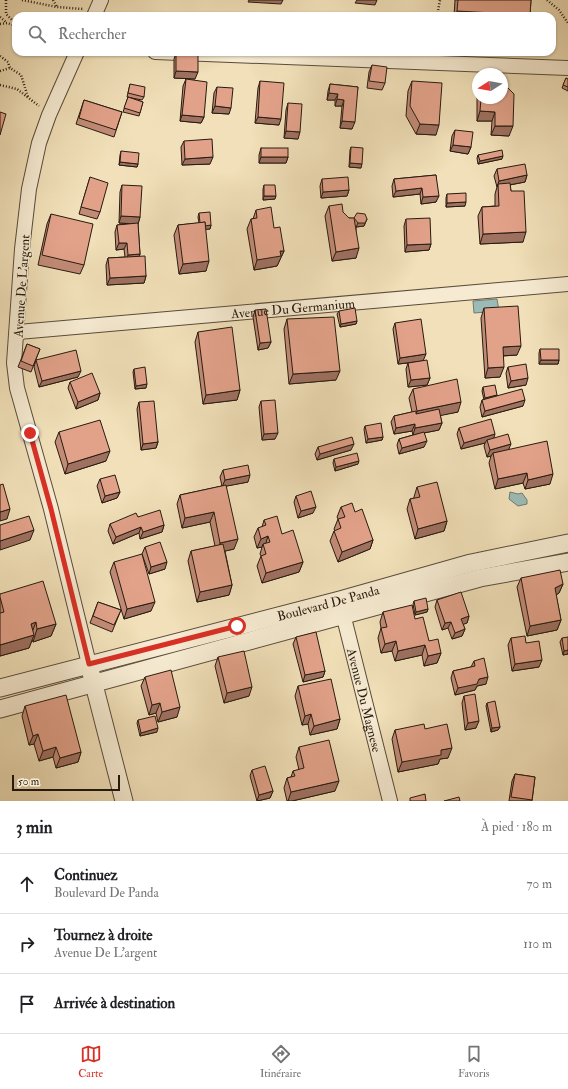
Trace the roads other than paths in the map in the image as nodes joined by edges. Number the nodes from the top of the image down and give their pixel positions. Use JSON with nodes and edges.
{"nodes":[{"id":1,"x":75,"y":56,"type":"edge"},
{"id":2,"x":258,"y":56,"type":"edge"},
{"id":3,"x":568,"y":68,"type":"edge"},
{"id":4,"x":568,"y":284,"type":"edge"},
{"id":5,"x":18,"y":332,"type":"junction"},
{"id":6,"x":568,"y":543,"type":"edge"},
{"id":7,"x":568,"y":562,"type":"edge"},
{"id":8,"x":340,"y":600,"type":"junction"},
{"id":9,"x":343,"y":617,"type":"junction"},
{"id":10,"x":89,"y":664,"type":"junction"},
{"id":11,"x":93,"y":684,"type":"junction"},
{"id":12,"x":0,"y":688,"type":"edge"},
{"id":13,"x":0,"y":709,"type":"edge"},
{"id":14,"x":124,"y":801,"type":"edge"},
{"id":15,"x":390,"y":801,"type":"edge"}],
"edges":[{"from":1,"to":5,"type":"street","name":"Avenue De L'argent"},
{"from":2,"to":3,"type":"street"},
{"from":4,"to":5,"type":"street","name":"Avenue Du Germanium"},
{"from":5,"to":10,"type":"street","name":"Avenue De L'argent"},
{"from":6,"to":8,"type":"street","name":"Boulevard De Panda"},
{"from":7,"to":9,"type":"street","name":"Boulevard De Panda"},
{"from":8,"to":9,"type":"street","name":"Avenue Du Magnese"},
{"from":8,"to":10,"type":"street","name":"Boulevard De Panda"},
{"from":9,"to":11,"type":"street","name":"Boulevard De Panda"},
{"from":9,"to":15,"type":"street","name":"Avenue Du Magnese"},
{"from":10,"to":11,"type":"street"},
{"from":10,"to":12,"type":"street","name":"Boulevard De Panda"},
{"from":11,"to":13,"type":"street","name":"Boulevard De Panda"},
{"from":11,"to":14,"type":"street"}]}
